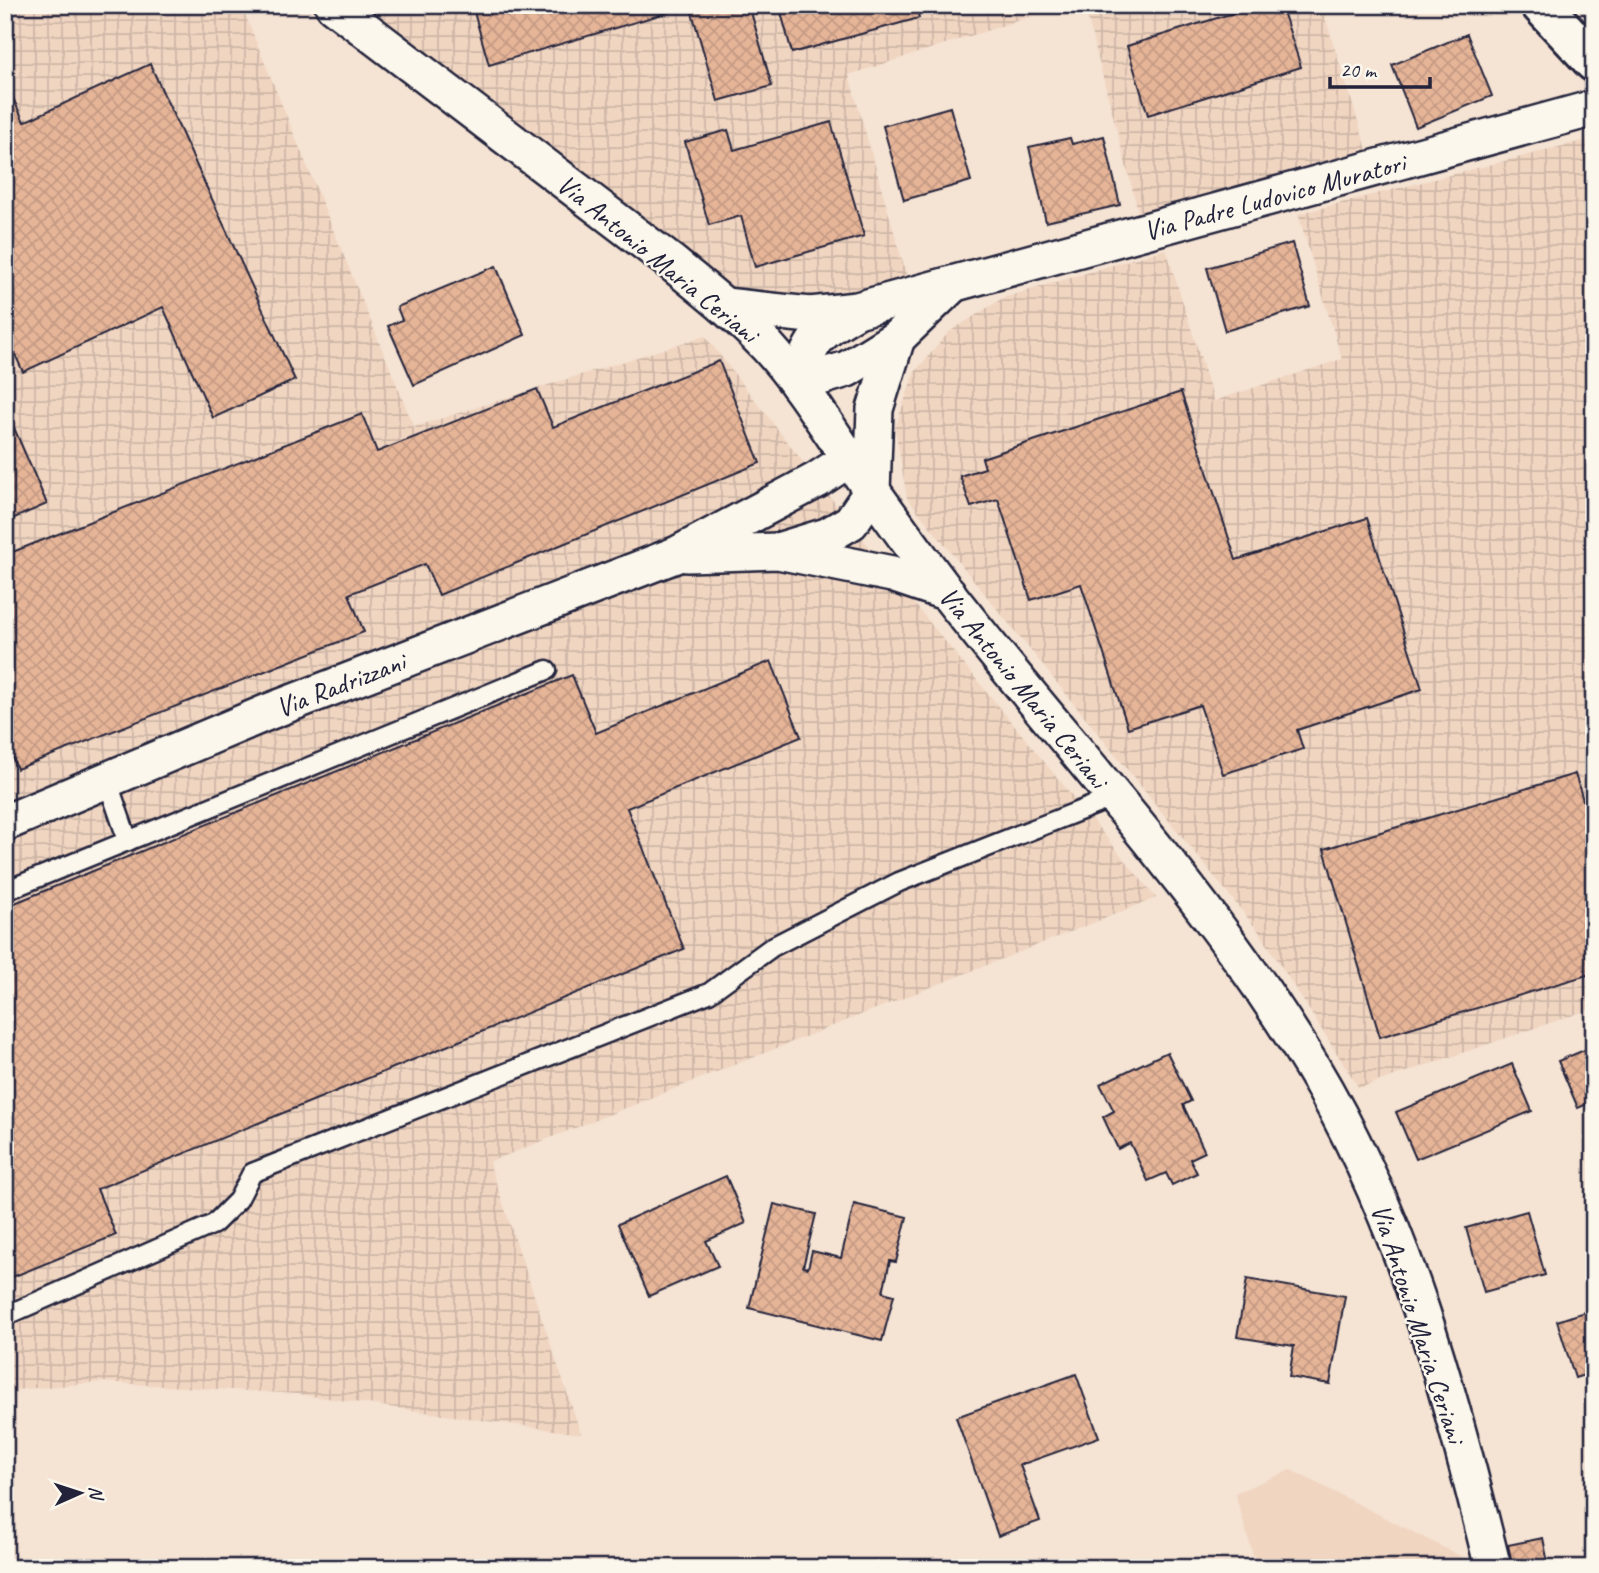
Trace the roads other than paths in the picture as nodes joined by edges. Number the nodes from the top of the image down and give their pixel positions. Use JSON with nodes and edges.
{"nodes":[{"id":1,"x":333,"y":5,"type":"edge"},
{"id":2,"x":1541,"y":5,"type":"edge"},
{"id":3,"x":1594,"y":62,"type":"edge"},
{"id":4,"x":1594,"y":108,"type":"edge"},
{"id":5,"x":954,"y":283,"type":"junction"},
{"id":6,"x":725,"y":306,"type":"junction"},
{"id":7,"x":857,"y":310,"type":"junction"},
{"id":8,"x":897,"y":338,"type":"junction"},
{"id":9,"x":798,"y":384,"type":"junction"},
{"id":10,"x":849,"y":459,"type":"junction"},
{"id":11,"x":872,"y":491,"type":"junction"},
{"id":12,"x":778,"y":551,"type":"junction"},
{"id":13,"x":678,"y":554,"type":"junction"},
{"id":14,"x":948,"y":593,"type":"junction"},
{"id":15,"x":547,"y":670,"type":"dead end"},
{"id":16,"x":107,"y":780,"type":"junction"},
{"id":17,"x":1112,"y":798,"type":"junction"},
{"id":18,"x":5,"y":823,"type":"edge"},
{"id":19,"x":128,"y":841,"type":"junction"},
{"id":20,"x":5,"y":891,"type":"edge"},
{"id":21,"x":5,"y":1316,"type":"edge"},
{"id":22,"x":1489,"y":1552,"type":"edge"}],
"edges":[{"from":1,"to":6,"type":"street","name":"Via Antonio Maria Ceriani"},
{"from":2,"to":3,"type":"main road"},
{"from":4,"to":5,"type":"street","name":"Via Padre Ludovico Muratori"},
{"from":5,"to":7,"type":"street","name":"Via Padre Ludovico Muratori"},
{"from":5,"to":8,"type":"street","name":"Via Padre Ludovico Muratori"},
{"from":6,"to":7,"type":"street","name":"Via Padre Ludovico Muratori"},
{"from":6,"to":9,"type":"street","name":"Via Antonio Maria Ceriani"},
{"from":7,"to":9,"type":"street","name":"Via Padre Ludovico Muratori"},
{"from":8,"to":9,"type":"street","name":"Via Padre Ludovico Muratori"},
{"from":8,"to":11,"type":"street","name":"Via Padre Ludovico Muratori"},
{"from":9,"to":10,"type":"street","name":"Via Antonio Maria Ceriani"},
{"from":10,"to":11,"type":"street","name":"Via Antonio Maria Ceriani"},
{"from":10,"to":13,"type":"street","name":"Via Radrizzani"},
{"from":11,"to":12,"type":"street","name":"Via Radrizzani"},
{"from":11,"to":14,"type":"street","name":"Via Antonio Maria Ceriani"},
{"from":12,"to":13,"type":"street","name":"Via Radrizzani"},
{"from":12,"to":14,"type":"street","name":"Via Radrizzani"},
{"from":13,"to":16,"type":"street","name":"Via Radrizzani"},
{"from":14,"to":17,"type":"street","name":"Via Antonio Maria Ceriani"},
{"from":15,"to":19,"type":"lane"},
{"from":16,"to":18,"type":"street","name":"Via Radrizzani"},
{"from":16,"to":19,"type":"lane"},
{"from":17,"to":21,"type":"lane"},
{"from":17,"to":22,"type":"street","name":"Via Antonio Maria Ceriani"},
{"from":19,"to":20,"type":"lane"}]}
